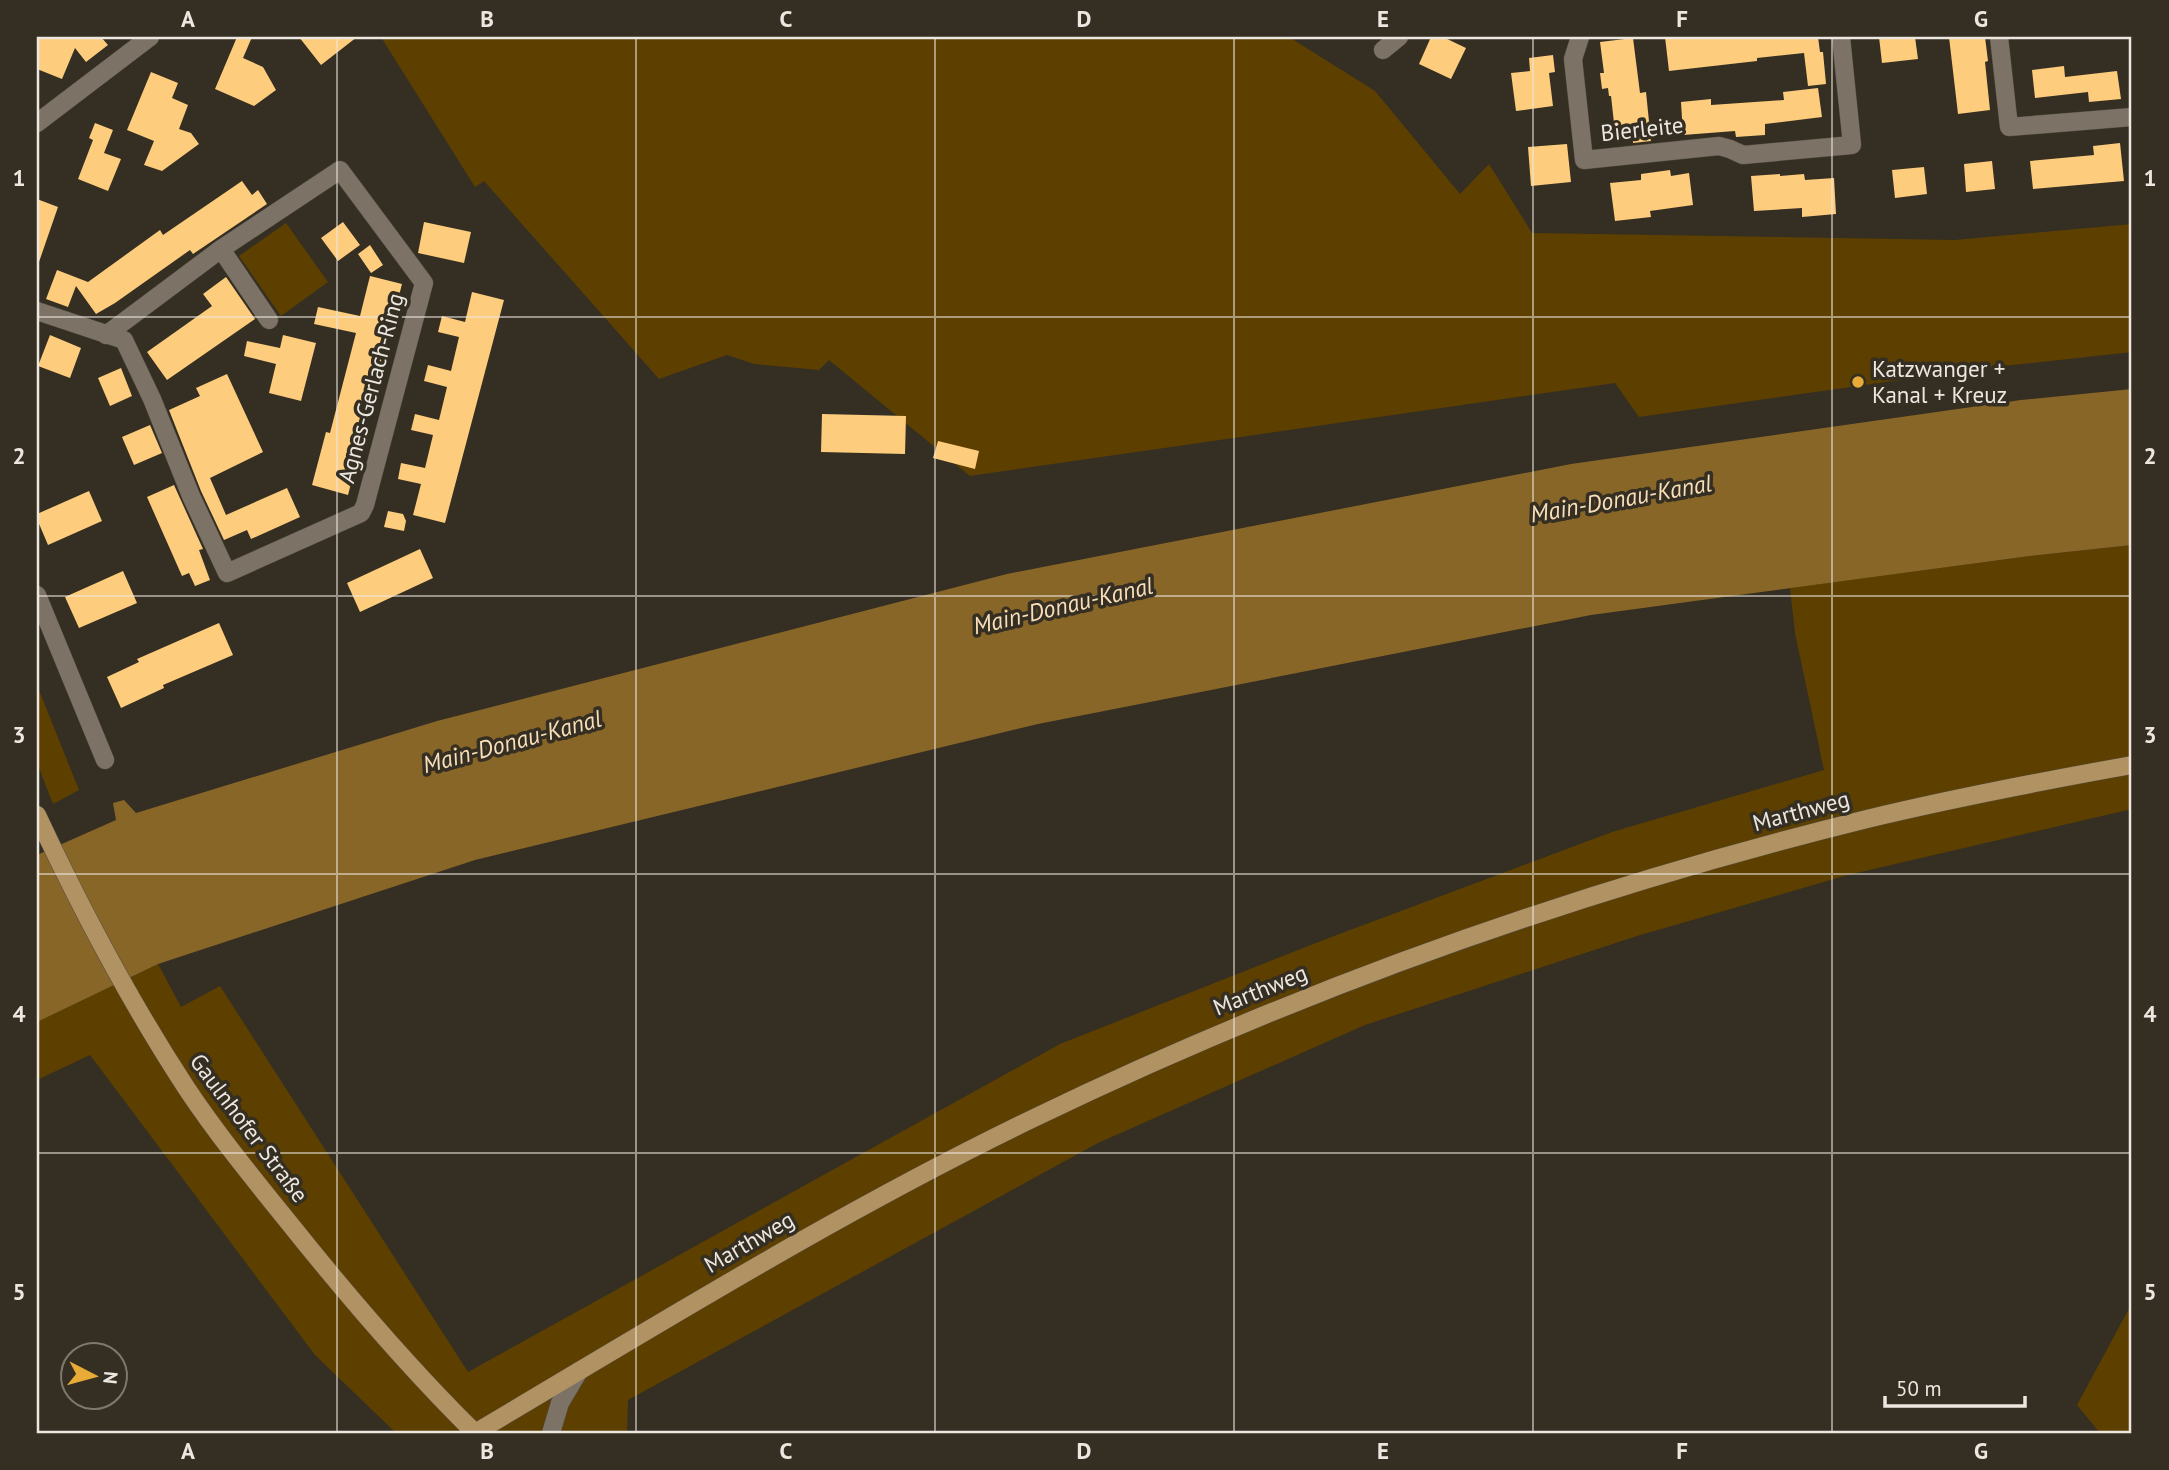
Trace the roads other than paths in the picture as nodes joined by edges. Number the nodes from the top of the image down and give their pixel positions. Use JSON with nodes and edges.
{"nodes":[{"id":1,"x":150,"y":37,"type":"edge"},
{"id":2,"x":1399,"y":37,"type":"edge"},
{"id":3,"x":1580,"y":37,"type":"edge"},
{"id":4,"x":1841,"y":37,"type":"edge"},
{"id":5,"x":1999,"y":37,"type":"edge"},
{"id":6,"x":1383,"y":50,"type":"dead end"},
{"id":7,"x":2132,"y":117,"type":"edge"},
{"id":8,"x":37,"y":123,"type":"edge"},
{"id":9,"x":221,"y":249,"type":"junction"},
{"id":10,"x":37,"y":311,"type":"edge"},
{"id":11,"x":268,"y":320,"type":"dead end"},
{"id":12,"x":106,"y":335,"type":"junction"},
{"id":13,"x":37,"y":595,"type":"edge"},
{"id":14,"x":105,"y":760,"type":"dead end"},
{"id":15,"x":2132,"y":765,"type":"edge"},
{"id":16,"x":37,"y":815,"type":"edge"},
{"id":17,"x":579,"y":1371,"type":"junction"},
{"id":18,"x":475,"y":1433,"type":"edge"},
{"id":19,"x":551,"y":1433,"type":"edge"}],
"edges":[{"from":1,"to":8,"type":"street"},
{"from":2,"to":6,"type":"street"},
{"from":3,"to":4,"type":"street","name":"Bierleite"},
{"from":5,"to":7,"type":"street"},
{"from":9,"to":11,"type":"street"},
{"from":9,"to":12,"type":"street","name":"Agnes-Gerlach-Ring"},
{"from":9,"to":12,"type":"street","name":"Agnes-Gerlach-Ring"},
{"from":10,"to":12,"type":"street","name":"Agnes-Gerlach-Ring"},
{"from":13,"to":14,"type":"street"},
{"from":15,"to":17,"type":"main road","name":"Marthweg"},
{"from":16,"to":18,"type":"main road","name":"Gaulnhofer Straße"},
{"from":17,"to":18,"type":"main road","name":"Marthweg"},
{"from":17,"to":19,"type":"street"}]}
